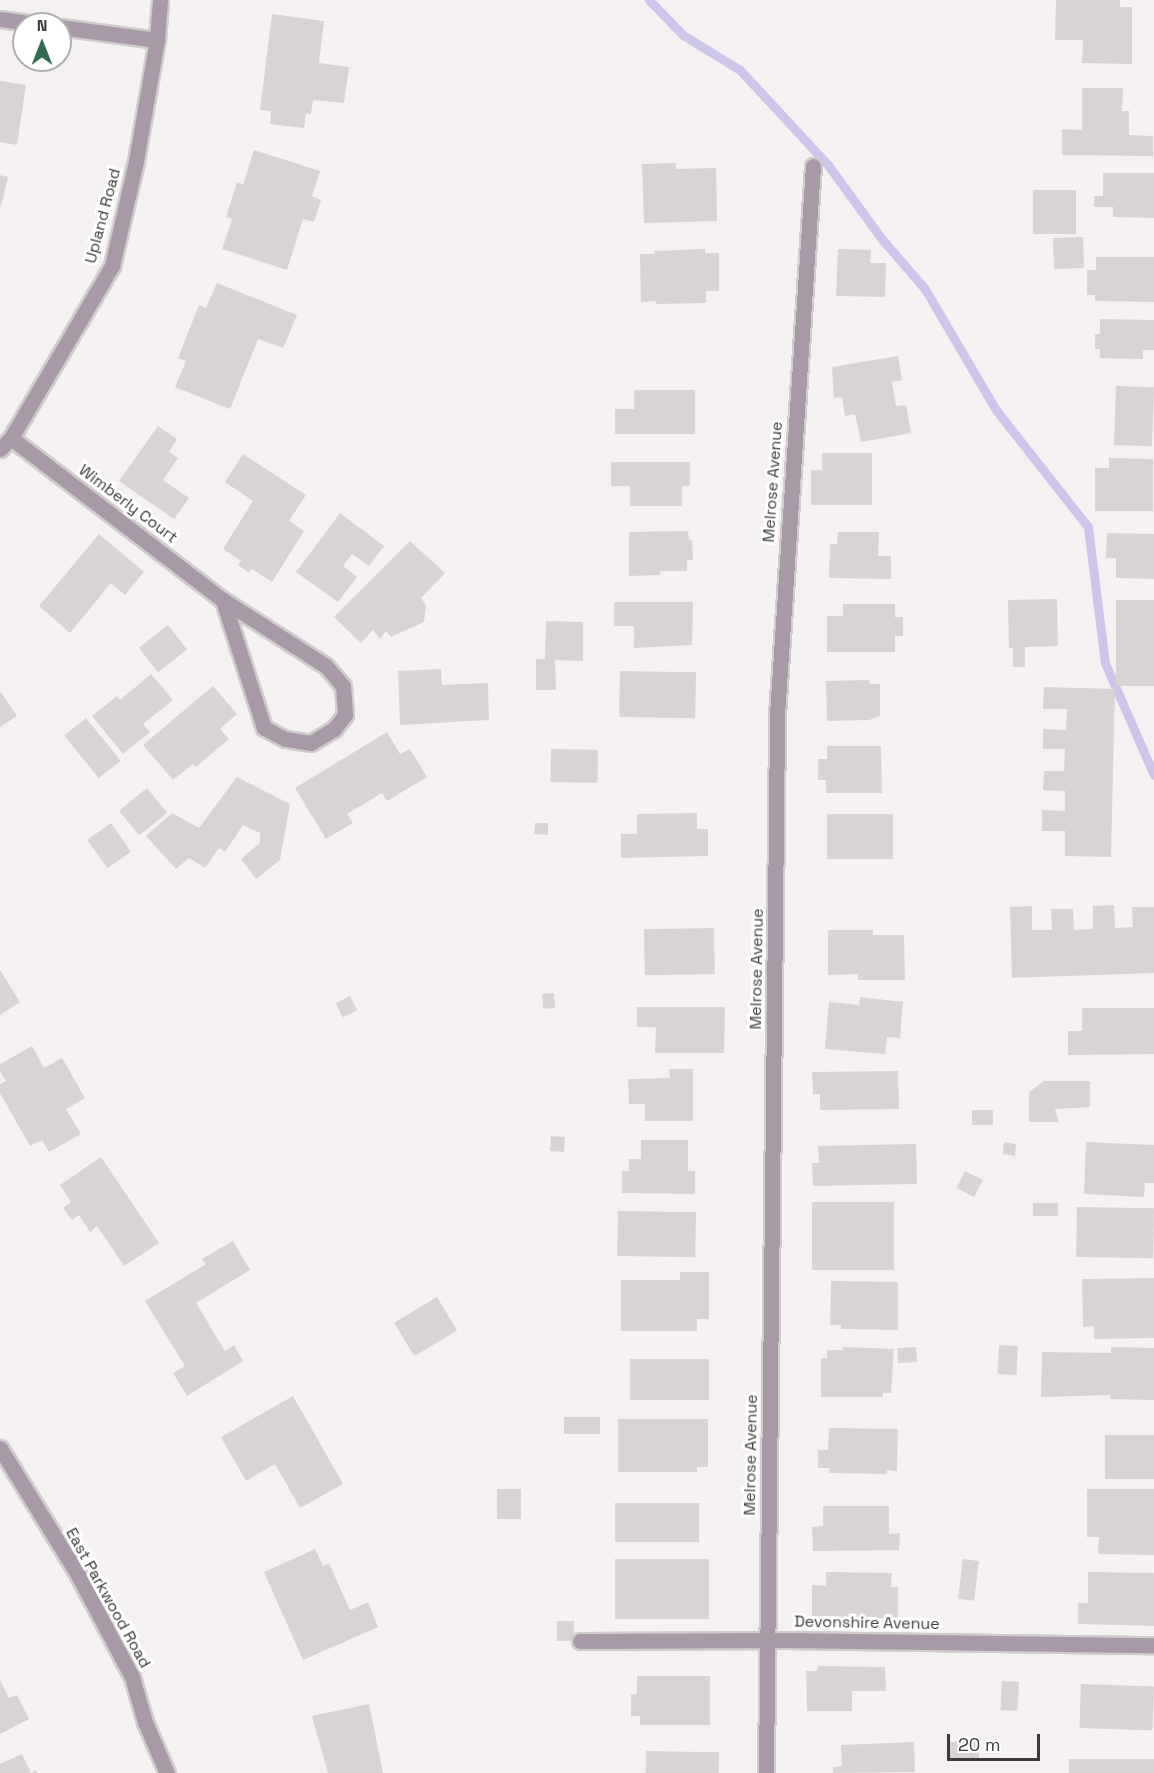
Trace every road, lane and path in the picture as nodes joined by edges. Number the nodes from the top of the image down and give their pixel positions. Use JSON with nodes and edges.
{"nodes":[{"id":1,"x":160,"y":0,"type":"edge"},
{"id":2,"x":72,"y":29,"type":"edge"},
{"id":3,"x":157,"y":40,"type":"junction"},
{"id":4,"x":813,"y":166,"type":"dead end"},
{"id":5,"x":11,"y":438,"type":"junction"},
{"id":6,"x":0,"y":449,"type":"edge"},
{"id":7,"x":223,"y":600,"type":"junction"},
{"id":8,"x":0,"y":1448,"type":"edge"},
{"id":9,"x":766,"y":1640,"type":"junction"},
{"id":10,"x":580,"y":1641,"type":"dead end"},
{"id":11,"x":1154,"y":1645,"type":"edge"},
{"id":12,"x":166,"y":1773,"type":"edge"},
{"id":13,"x":766,"y":1773,"type":"edge"}],
"edges":[{"from":1,"to":3,"type":"street","name":"Upland Road"},
{"from":2,"to":3,"type":"street"},
{"from":3,"to":5,"type":"street","name":"Upland Road"},
{"from":4,"to":9,"type":"street","name":"Melrose Avenue"},
{"from":5,"to":6,"type":"street","name":"Upland Road"},
{"from":5,"to":7,"type":"street","name":"Wimberly Court"},
{"from":7,"to":7,"type":"street","name":"Wimberly Court"},
{"from":8,"to":12,"type":"street","name":"East Parkwood Road"},
{"from":9,"to":10,"type":"street","name":"Devonshire Avenue"},
{"from":9,"to":11,"type":"street","name":"Devonshire Avenue"},
{"from":9,"to":13,"type":"street","name":"Melrose Avenue"}]}
